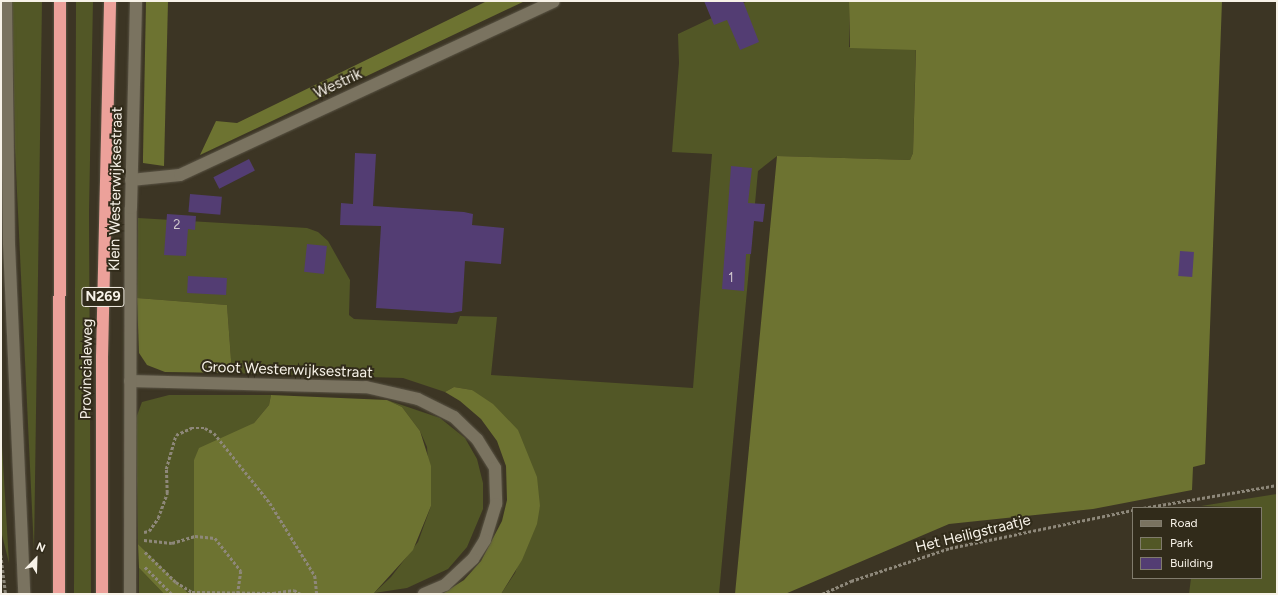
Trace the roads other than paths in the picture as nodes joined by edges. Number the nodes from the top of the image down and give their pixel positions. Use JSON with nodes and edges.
{"nodes":[{"id":1,"x":6,"y":1,"type":"edge"},
{"id":2,"x":60,"y":1,"type":"edge"},
{"id":3,"x":110,"y":1,"type":"edge"},
{"id":4,"x":136,"y":1,"type":"edge"},
{"id":5,"x":554,"y":1,"type":"edge"},
{"id":6,"x":131,"y":180,"type":"junction"},
{"id":7,"x":5,"y":244,"type":"edge"},
{"id":8,"x":130,"y":381,"type":"junction"},
{"id":9,"x":24,"y":594,"type":"edge"},
{"id":10,"x":59,"y":594,"type":"edge"},
{"id":11,"x":102,"y":594,"type":"edge"},
{"id":12,"x":130,"y":594,"type":"edge"},
{"id":13,"x":424,"y":594,"type":"edge"}],
"edges":[{"from":1,"to":7,"type":"street"},
{"from":2,"to":10,"type":"highway","name":"Provincialeweg","number":"N269"},
{"from":3,"to":11,"type":"highway","name":"Provincialeweg","number":"N269"},
{"from":4,"to":6,"type":"street","name":"Klein Westerwijksestraat"},
{"from":5,"to":6,"type":"street","name":"Westrik"},
{"from":6,"to":8,"type":"street","name":"Klein Westerwijksestraat"},
{"from":7,"to":9,"type":"street"},
{"from":8,"to":12,"type":"street","name":"Klein Westerwijksestraat"},
{"from":8,"to":13,"type":"street","name":"Groot Westerwijksestraat"}]}
